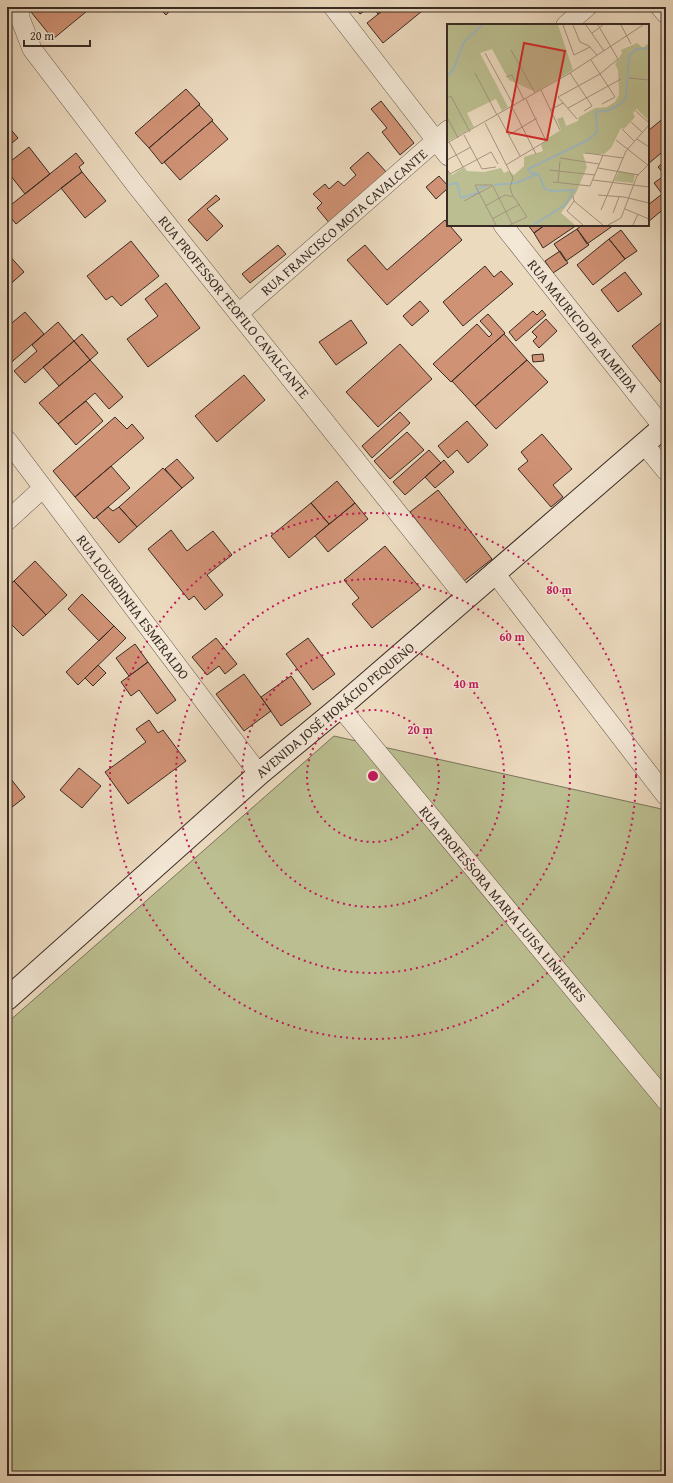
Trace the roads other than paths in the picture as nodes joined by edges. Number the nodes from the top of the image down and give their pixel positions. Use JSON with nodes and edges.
{"nodes":[{"id":1,"x":20,"y":7,"type":"edge"},
{"id":2,"x":333,"y":7,"type":"edge"},
{"id":3,"x":587,"y":7,"type":"edge"},
{"id":4,"x":660,"y":7,"type":"edge"},
{"id":5,"x":666,"y":14,"type":"edge"},
{"id":6,"x":567,"y":24,"type":"edge"},
{"id":7,"x":442,"y":136,"type":"edge"},
{"id":8,"x":447,"y":153,"type":"edge"},
{"id":9,"x":504,"y":226,"type":"edge"},
{"id":10,"x":239,"y":313,"type":"junction"},
{"id":11,"x":665,"y":426,"type":"edge"},
{"id":12,"x":7,"y":440,"type":"edge"},
{"id":13,"x":644,"y":444,"type":"junction"},
{"id":14,"x":666,"y":471,"type":"edge"},
{"id":15,"x":43,"y":488,"type":"junction"},
{"id":16,"x":7,"y":521,"type":"edge"},
{"id":17,"x":494,"y":572,"type":"junction"},
{"id":18,"x":466,"y":597,"type":"junction"},
{"id":19,"x":340,"y":707,"type":"junction"},
{"id":20,"x":259,"y":774,"type":"junction"},
{"id":21,"x":666,"y":796,"type":"edge"},
{"id":22,"x":7,"y":999,"type":"edge"},
{"id":23,"x":666,"y":1101,"type":"edge"}],
"edges":[{"from":1,"to":10,"type":"street","name":"RUA PROFESSOR TEOFILO CAVALCANTE"},
{"from":2,"to":7,"type":"street"},
{"from":3,"to":6,"type":"street"},
{"from":4,"to":5,"type":"street"},
{"from":7,"to":8,"type":"street"},
{"from":7,"to":10,"type":"street","name":"RUA FRANCISCO MOTA CAVALCANTE"},
{"from":9,"to":11,"type":"street","name":"RUA MAURICIO DE ALMEIDA"},
{"from":10,"to":18,"type":"street","name":"RUA PROFESSOR TEOFILO CAVALCANTE"},
{"from":11,"to":13,"type":"street","name":"AVENIDA JOSÉ HORÁCIO PEQUENO"},
{"from":12,"to":15,"type":"street","name":"RUA LOURDINHA ESMERALDO"},
{"from":13,"to":14,"type":"street"},
{"from":13,"to":17,"type":"street","name":"AVENIDA JOSÉ HORÁCIO PEQUENO"},
{"from":15,"to":16,"type":"street"},
{"from":15,"to":20,"type":"street","name":"RUA LOURDINHA ESMERALDO"},
{"from":17,"to":18,"type":"street","name":"AVENIDA JOSÉ HORÁCIO PEQUENO"},
{"from":17,"to":21,"type":"street"},
{"from":18,"to":19,"type":"street","name":"AVENIDA JOSÉ HORÁCIO PEQUENO"},
{"from":19,"to":20,"type":"street","name":"AVENIDA JOSÉ HORÁCIO PEQUENO"},
{"from":19,"to":23,"type":"street","name":"RUA PROFESSORA MARIA LUISA LINHARES"},
{"from":20,"to":22,"type":"street","name":"AVENIDA JOSÉ HORÁCIO PEQUENO"}]}
